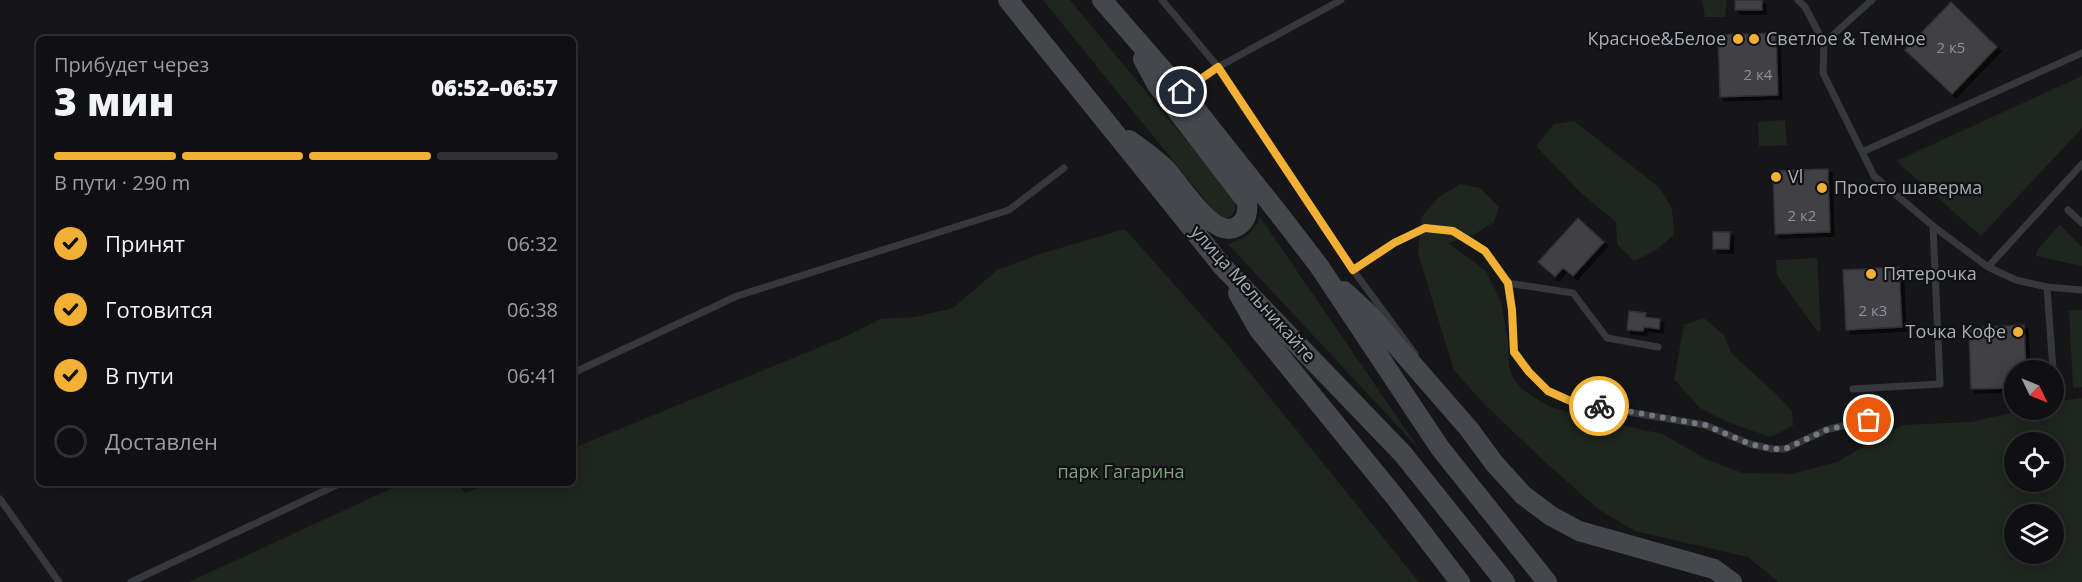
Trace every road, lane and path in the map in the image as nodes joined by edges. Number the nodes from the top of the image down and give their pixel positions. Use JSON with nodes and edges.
{"nodes":[{"id":1,"x":1008,"y":0,"type":"edge"},
{"id":2,"x":1102,"y":0,"type":"edge"},
{"id":3,"x":1162,"y":0,"type":"edge"},
{"id":4,"x":1341,"y":0,"type":"edge"},
{"id":5,"x":1797,"y":0,"type":"edge"},
{"id":6,"x":1872,"y":0,"type":"edge"},
{"id":7,"x":1126,"y":29,"type":"junction"},
{"id":8,"x":1824,"y":43,"type":"junction"},
{"id":9,"x":2082,"y":53,"type":"edge"},
{"id":10,"x":1218,"y":67,"type":"junction"},
{"id":11,"x":1182,"y":92,"type":"junction"},
{"id":12,"x":1113,"y":131,"type":"junction"},
{"id":13,"x":1862,"y":152,"type":"junction"},
{"id":14,"x":2082,"y":164,"type":"edge"},
{"id":15,"x":1064,"y":168,"type":"dead end"},
{"id":16,"x":2068,"y":210,"type":"dead end"},
{"id":17,"x":2082,"y":223,"type":"edge"},
{"id":18,"x":1933,"y":226,"type":"junction"},
{"id":19,"x":1319,"y":266,"type":"junction"},
{"id":20,"x":1223,"y":267,"type":"junction"},
{"id":21,"x":1988,"y":267,"type":"junction"},
{"id":22,"x":1353,"y":270,"type":"junction"},
{"id":23,"x":1508,"y":283,"type":"junction"},
{"id":24,"x":2047,"y":287,"type":"junction"},
{"id":25,"x":2082,"y":290,"type":"edge"},
{"id":26,"x":1658,"y":347,"type":"dead end"},
{"id":27,"x":2052,"y":360,"type":"edge"},
{"id":28,"x":576,"y":372,"type":"edge"},
{"id":29,"x":1853,"y":389,"type":"dead end"},
{"id":30,"x":1890,"y":414,"type":"dead end"},
{"id":31,"x":1469,"y":429,"type":"junction"},
{"id":32,"x":334,"y":486,"type":"edge"},
{"id":33,"x":0,"y":499,"type":"edge"},
{"id":34,"x":59,"y":582,"type":"edge"},
{"id":35,"x":130,"y":582,"type":"edge"},
{"id":36,"x":1460,"y":582,"type":"edge"},
{"id":37,"x":1505,"y":582,"type":"edge"},
{"id":38,"x":1547,"y":582,"type":"edge"},
{"id":39,"x":1732,"y":582,"type":"edge"}],
"edges":[{"from":1,"to":12,"type":"main road","name":"улица Мельникайте"},
{"from":2,"to":7,"type":"main road"},
{"from":3,"to":10,"type":"lane"},
{"from":4,"to":10,"type":"lane"},
{"from":5,"to":8,"type":"lane"},
{"from":6,"to":8,"type":"lane"},
{"from":7,"to":11,"type":"main road"},
{"from":7,"to":12,"type":"main road"},
{"from":8,"to":13,"type":"lane"},
{"from":9,"to":13,"type":"lane"},
{"from":10,"to":11,"type":"lane"},
{"from":10,"to":22,"type":"lane"},
{"from":11,"to":19,"type":"main road"},
{"from":12,"to":20,"type":"main road","name":"улица Мельникайте"},
{"from":13,"to":18,"type":"lane"},
{"from":14,"to":21,"type":"lane"},
{"from":15,"to":28,"type":"lane"},
{"from":16,"to":17,"type":"lane"},
{"from":18,"to":21,"type":"lane"},
{"from":18,"to":29,"type":"lane"},
{"from":19,"to":31,"type":"main road"},
{"from":19,"to":38,"type":"main road"},
{"from":20,"to":36,"type":"main road"},
{"from":20,"to":37,"type":"main road","name":"улица Мельникайте"},
{"from":21,"to":24,"type":"lane"},
{"from":22,"to":23,"type":"lane"},
{"from":22,"to":31,"type":"lane"},
{"from":23,"to":26,"type":"lane"},
{"from":23,"to":30,"type":"lane"},
{"from":24,"to":25,"type":"lane"},
{"from":24,"to":27,"type":"lane"},
{"from":31,"to":39,"type":"main road"},
{"from":32,"to":35,"type":"lane"},
{"from":33,"to":34,"type":"lane"}]}
